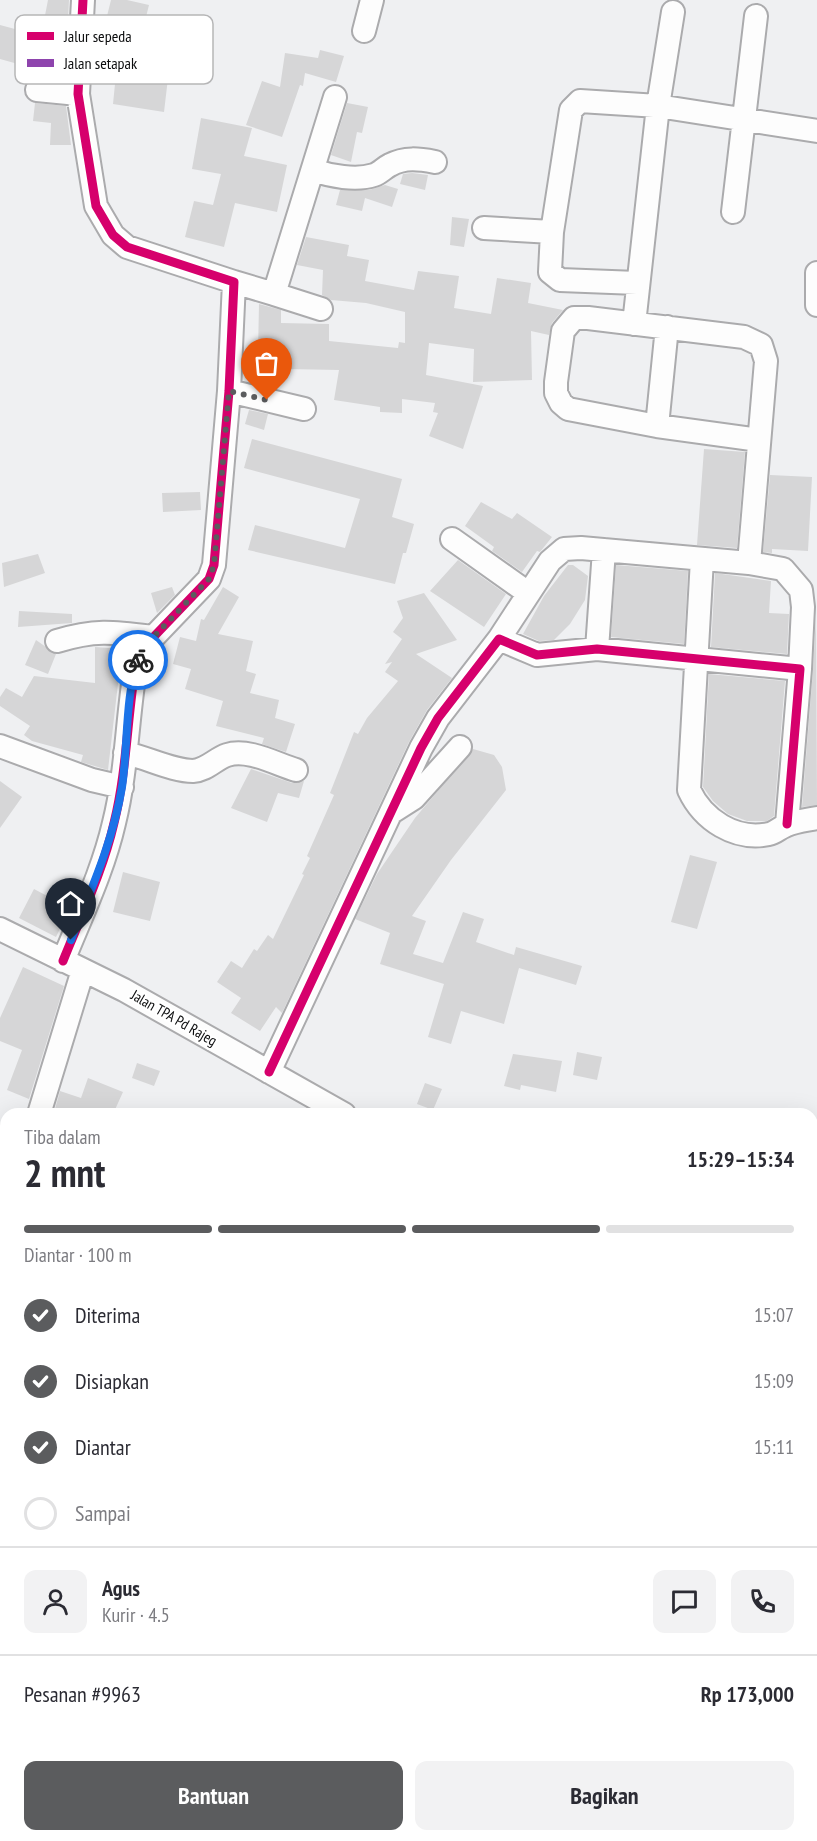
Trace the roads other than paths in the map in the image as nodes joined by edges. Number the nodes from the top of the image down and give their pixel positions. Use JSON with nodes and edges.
{"nodes":[{"id":1,"x":83,"y":0,"type":"edge"},
{"id":2,"x":372,"y":0,"type":"edge"},
{"id":3,"x":673,"y":12,"type":"dead end"},
{"id":4,"x":82,"y":15,"type":"edge"},
{"id":5,"x":756,"y":16,"type":"dead end"},
{"id":6,"x":364,"y":31,"type":"dead end"},
{"id":7,"x":79,"y":84,"type":"edge"},
{"id":8,"x":37,"y":90,"type":"dead end"},
{"id":9,"x":78,"y":94,"type":"junction"},
{"id":10,"x":334,"y":97,"type":"dead end"},
{"id":11,"x":658,"y":106,"type":"junction"},
{"id":12,"x":744,"y":119,"type":"junction"},
{"id":13,"x":817,"y":131,"type":"edge"},
{"id":14,"x":435,"y":162,"type":"dead end"},
{"id":15,"x":313,"y":170,"type":"junction"},
{"id":16,"x":733,"y":212,"type":"dead end"},
{"id":17,"x":484,"y":228,"type":"dead end"},
{"id":18,"x":552,"y":232,"type":"junction"},
{"id":19,"x":817,"y":273,"type":"edge"},
{"id":20,"x":234,"y":282,"type":"junction"},
{"id":21,"x":637,"y":283,"type":"junction"},
{"id":22,"x":274,"y":294,"type":"junction"},
{"id":23,"x":817,"y":305,"type":"edge"},
{"id":24,"x":321,"y":309,"type":"dead end"},
{"id":25,"x":634,"y":324,"type":"junction"},
{"id":26,"x":666,"y":327,"type":"junction"},
{"id":27,"x":229,"y":391,"type":"junction"},
{"id":28,"x":304,"y":409,"type":"dead end"},
{"id":29,"x":657,"y":426,"type":"junction"},
{"id":30,"x":759,"y":440,"type":"junction"},
{"id":31,"x":453,"y":539,"type":"dead end"},
{"id":32,"x":604,"y":550,"type":"junction"},
{"id":33,"x":702,"y":559,"type":"junction"},
{"id":34,"x":749,"y":563,"type":"junction"},
{"id":35,"x":528,"y":593,"type":"junction"},
{"id":36,"x":153,"y":637,"type":"junction"},
{"id":37,"x":499,"y":639,"type":"junction"},
{"id":38,"x":57,"y":641,"type":"dead end"},
{"id":39,"x":597,"y":649,"type":"junction"},
{"id":40,"x":696,"y":658,"type":"junction"},
{"id":41,"x":805,"y":681,"type":"edge"},
{"id":42,"x":0,"y":746,"type":"edge"},
{"id":43,"x":460,"y":747,"type":"dead end"},
{"id":44,"x":125,"y":753,"type":"junction"},
{"id":45,"x":296,"y":770,"type":"dead end"},
{"id":46,"x":122,"y":787,"type":"junction"},
{"id":47,"x":392,"y":812,"type":"junction"},
{"id":48,"x":817,"y":818,"type":"edge"},
{"id":49,"x":787,"y":825,"type":"junction"},
{"id":50,"x":0,"y":929,"type":"edge"},
{"id":51,"x":73,"y":966,"type":"junction"},
{"id":52,"x":268,"y":1072,"type":"junction"},
{"id":53,"x":40,"y":1108,"type":"edge"},
{"id":54,"x":334,"y":1108,"type":"edge"}],
"edges":[{"from":1,"to":4,"type":"street"},
{"from":2,"to":6,"type":"street"},
{"from":3,"to":11,"type":"street"},
{"from":5,"to":12,"type":"street"},
{"from":7,"to":9,"type":"street"},
{"from":8,"to":9,"type":"street"},
{"from":9,"to":20,"type":"street"},
{"from":10,"to":15,"type":"street"},
{"from":11,"to":12,"type":"street"},
{"from":11,"to":18,"type":"street"},
{"from":11,"to":21,"type":"street"},
{"from":12,"to":13,"type":"street"},
{"from":12,"to":16,"type":"street"},
{"from":14,"to":15,"type":"street"},
{"from":15,"to":22,"type":"street"},
{"from":17,"to":18,"type":"street"},
{"from":18,"to":21,"type":"street"},
{"from":19,"to":23,"type":"street"},
{"from":20,"to":22,"type":"street"},
{"from":20,"to":27,"type":"street"},
{"from":21,"to":25,"type":"street"},
{"from":22,"to":24,"type":"street"},
{"from":25,"to":26,"type":"street"},
{"from":25,"to":29,"type":"street"},
{"from":26,"to":29,"type":"street"},
{"from":26,"to":30,"type":"street"},
{"from":27,"to":28,"type":"street"},
{"from":27,"to":36,"type":"street"},
{"from":29,"to":30,"type":"street"},
{"from":30,"to":34,"type":"street"},
{"from":31,"to":35,"type":"street"},
{"from":32,"to":33,"type":"street"},
{"from":32,"to":35,"type":"street"},
{"from":32,"to":39,"type":"street"},
{"from":33,"to":34,"type":"street"},
{"from":33,"to":40,"type":"street"},
{"from":34,"to":41,"type":"street"},
{"from":35,"to":37,"type":"street"},
{"from":36,"to":38,"type":"street"},
{"from":36,"to":44,"type":"street"},
{"from":37,"to":39,"type":"street"},
{"from":37,"to":47,"type":"street"},
{"from":39,"to":40,"type":"street"},
{"from":40,"to":41,"type":"street"},
{"from":40,"to":49,"type":"street"},
{"from":41,"to":49,"type":"street"},
{"from":42,"to":46,"type":"street"},
{"from":43,"to":47,"type":"street"},
{"from":44,"to":45,"type":"street"},
{"from":44,"to":46,"type":"street"},
{"from":46,"to":51,"type":"street"},
{"from":47,"to":52,"type":"street"},
{"from":48,"to":49,"type":"street"},
{"from":50,"to":51,"type":"street","name":"Jalan TPA Pd Rajeg"},
{"from":51,"to":52,"type":"street","name":"Jalan TPA Pd Rajeg"},
{"from":51,"to":53,"type":"street"},
{"from":52,"to":54,"type":"street","name":"Jalan TPA Pd Rajeg"}]}
